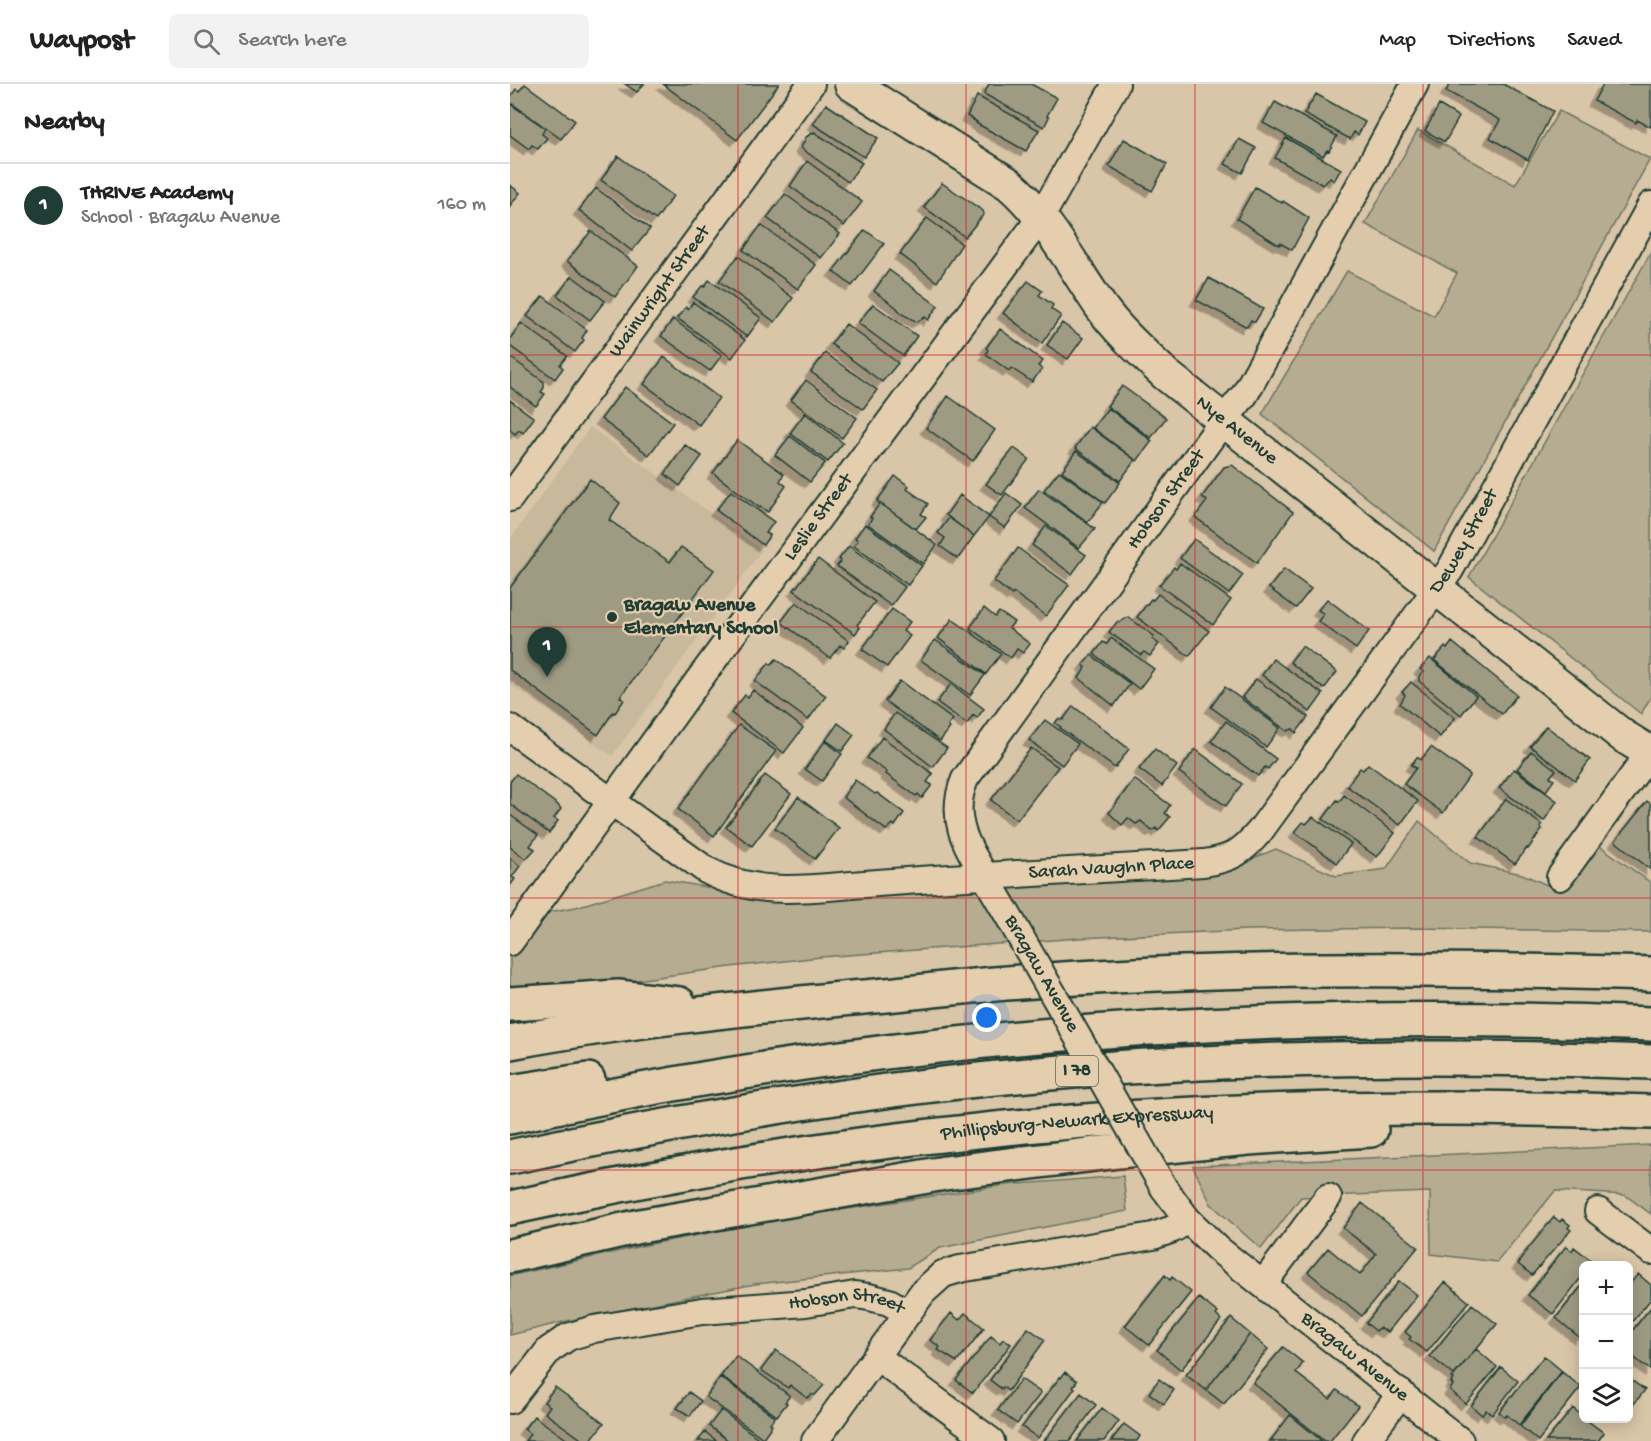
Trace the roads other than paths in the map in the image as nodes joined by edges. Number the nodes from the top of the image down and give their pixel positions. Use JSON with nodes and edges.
{"nodes":[{"id":1,"x":811,"y":84,"type":"edge"},
{"id":2,"x":851,"y":84,"type":"edge"},
{"id":3,"x":1116,"y":84,"type":"edge"},
{"id":4,"x":1415,"y":84,"type":"edge"},
{"id":5,"x":1651,"y":205,"type":"edge"},
{"id":6,"x":1041,"y":217,"type":"junction"},
{"id":7,"x":1223,"y":421,"type":"junction"},
{"id":8,"x":510,"y":498,"type":"edge"},
{"id":9,"x":1437,"y":589,"type":"junction"},
{"id":10,"x":510,"y":728,"type":"edge"},
{"id":11,"x":1651,"y":752,"type":"edge"},
{"id":12,"x":612,"y":803,"type":"junction"},
{"id":13,"x":1237,"y":854,"type":"joint"},
{"id":14,"x":985,"y":876,"type":"junction"},
{"id":15,"x":1560,"y":877,"type":"dead end"},
{"id":16,"x":510,"y":942,"type":"edge"},
{"id":17,"x":1651,"y":974,"type":"edge"},
{"id":18,"x":510,"y":1004,"type":"edge"},
{"id":19,"x":726,"y":1010,"type":"junction"},
{"id":20,"x":1651,"y":1024,"type":"edge"},
{"id":21,"x":510,"y":1042,"type":"edge"},
{"id":22,"x":939,"y":1047,"type":"junction"},
{"id":23,"x":1651,"y":1062,"type":"edge"},
{"id":24,"x":510,"y":1092,"type":"edge"},
{"id":25,"x":1641,"y":1112,"type":"edge"},
{"id":26,"x":510,"y":1117,"type":"edge"},
{"id":27,"x":510,"y":1156,"type":"edge"},
{"id":28,"x":1328,"y":1197,"type":"dead end"},
{"id":29,"x":510,"y":1208,"type":"edge"},
{"id":30,"x":1598,"y":1211,"type":"dead end"},
{"id":31,"x":1188,"y":1220,"type":"junction"},
{"id":32,"x":1651,"y":1251,"type":"edge"},
{"id":33,"x":510,"y":1257,"type":"edge"},
{"id":34,"x":1263,"y":1284,"type":"junction"},
{"id":35,"x":908,"y":1313,"type":"junction"},
{"id":36,"x":877,"y":1357,"type":"junction"},
{"id":37,"x":1401,"y":1394,"type":"junction"},
{"id":38,"x":510,"y":1400,"type":"edge"},
{"id":39,"x":815,"y":1441,"type":"edge"},
{"id":40,"x":991,"y":1441,"type":"edge"},
{"id":41,"x":1366,"y":1441,"type":"edge"},
{"id":42,"x":1460,"y":1441,"type":"edge"}],
"edges":[{"from":1,"to":8,"type":"street","name":"Wainwright Street"},
{"from":2,"to":6,"type":"street","name":"Nye Avenue"},
{"from":3,"to":6,"type":"street","name":"Leslie Street"},
{"from":4,"to":7,"type":"street","name":"Hobson Street"},
{"from":5,"to":9,"type":"street","name":"Dewey Street"},
{"from":6,"to":7,"type":"street","name":"Nye Avenue"},
{"from":6,"to":12,"type":"street","name":"Leslie Street"},
{"from":7,"to":9,"type":"street","name":"Nye Avenue"},
{"from":7,"to":14,"type":"street","name":"Hobson Street"},
{"from":9,"to":11,"type":"street","name":"Nye Avenue"},
{"from":9,"to":13,"type":"street","name":"Dewey Street"},
{"from":10,"to":12,"type":"street"},
{"from":11,"to":15,"type":"street"},
{"from":12,"to":14,"type":"street"},
{"from":12,"to":16,"type":"street","name":"Leslie Street"},
{"from":13,"to":14,"type":"street","name":"Sarah Vaughn Place"},
{"from":14,"to":31,"type":"street","name":"Bragaw Avenue","bridge":true},
{"from":17,"to":19,"type":"highway"},
{"from":18,"to":19,"type":"highway"},
{"from":19,"to":21,"type":"highway"},
{"from":20,"to":22,"type":"highway","number":"I 78"},
{"from":22,"to":24,"type":"highway"},
{"from":22,"to":26,"type":"highway","number":"I 78"},
{"from":23,"to":27,"type":"highway","number":"I 78"},
{"from":25,"to":29,"type":"highway","name":"Phillipsburg-Newark Expressway"},
{"from":25,"to":33,"type":"highway"},
{"from":28,"to":34,"type":"street"},
{"from":30,"to":32,"type":"street"},
{"from":31,"to":34,"type":"street","name":"Bragaw Avenue"},
{"from":31,"to":35,"type":"street","name":"Hobson Street"},
{"from":34,"to":37,"type":"street","name":"Bragaw Avenue"},
{"from":35,"to":36,"type":"street"},
{"from":35,"to":38,"type":"street","name":"Hobson Street"},
{"from":36,"to":39,"type":"street"},
{"from":36,"to":40,"type":"street"},
{"from":37,"to":41,"type":"street"},
{"from":37,"to":42,"type":"street","name":"Bragaw Avenue"}]}
